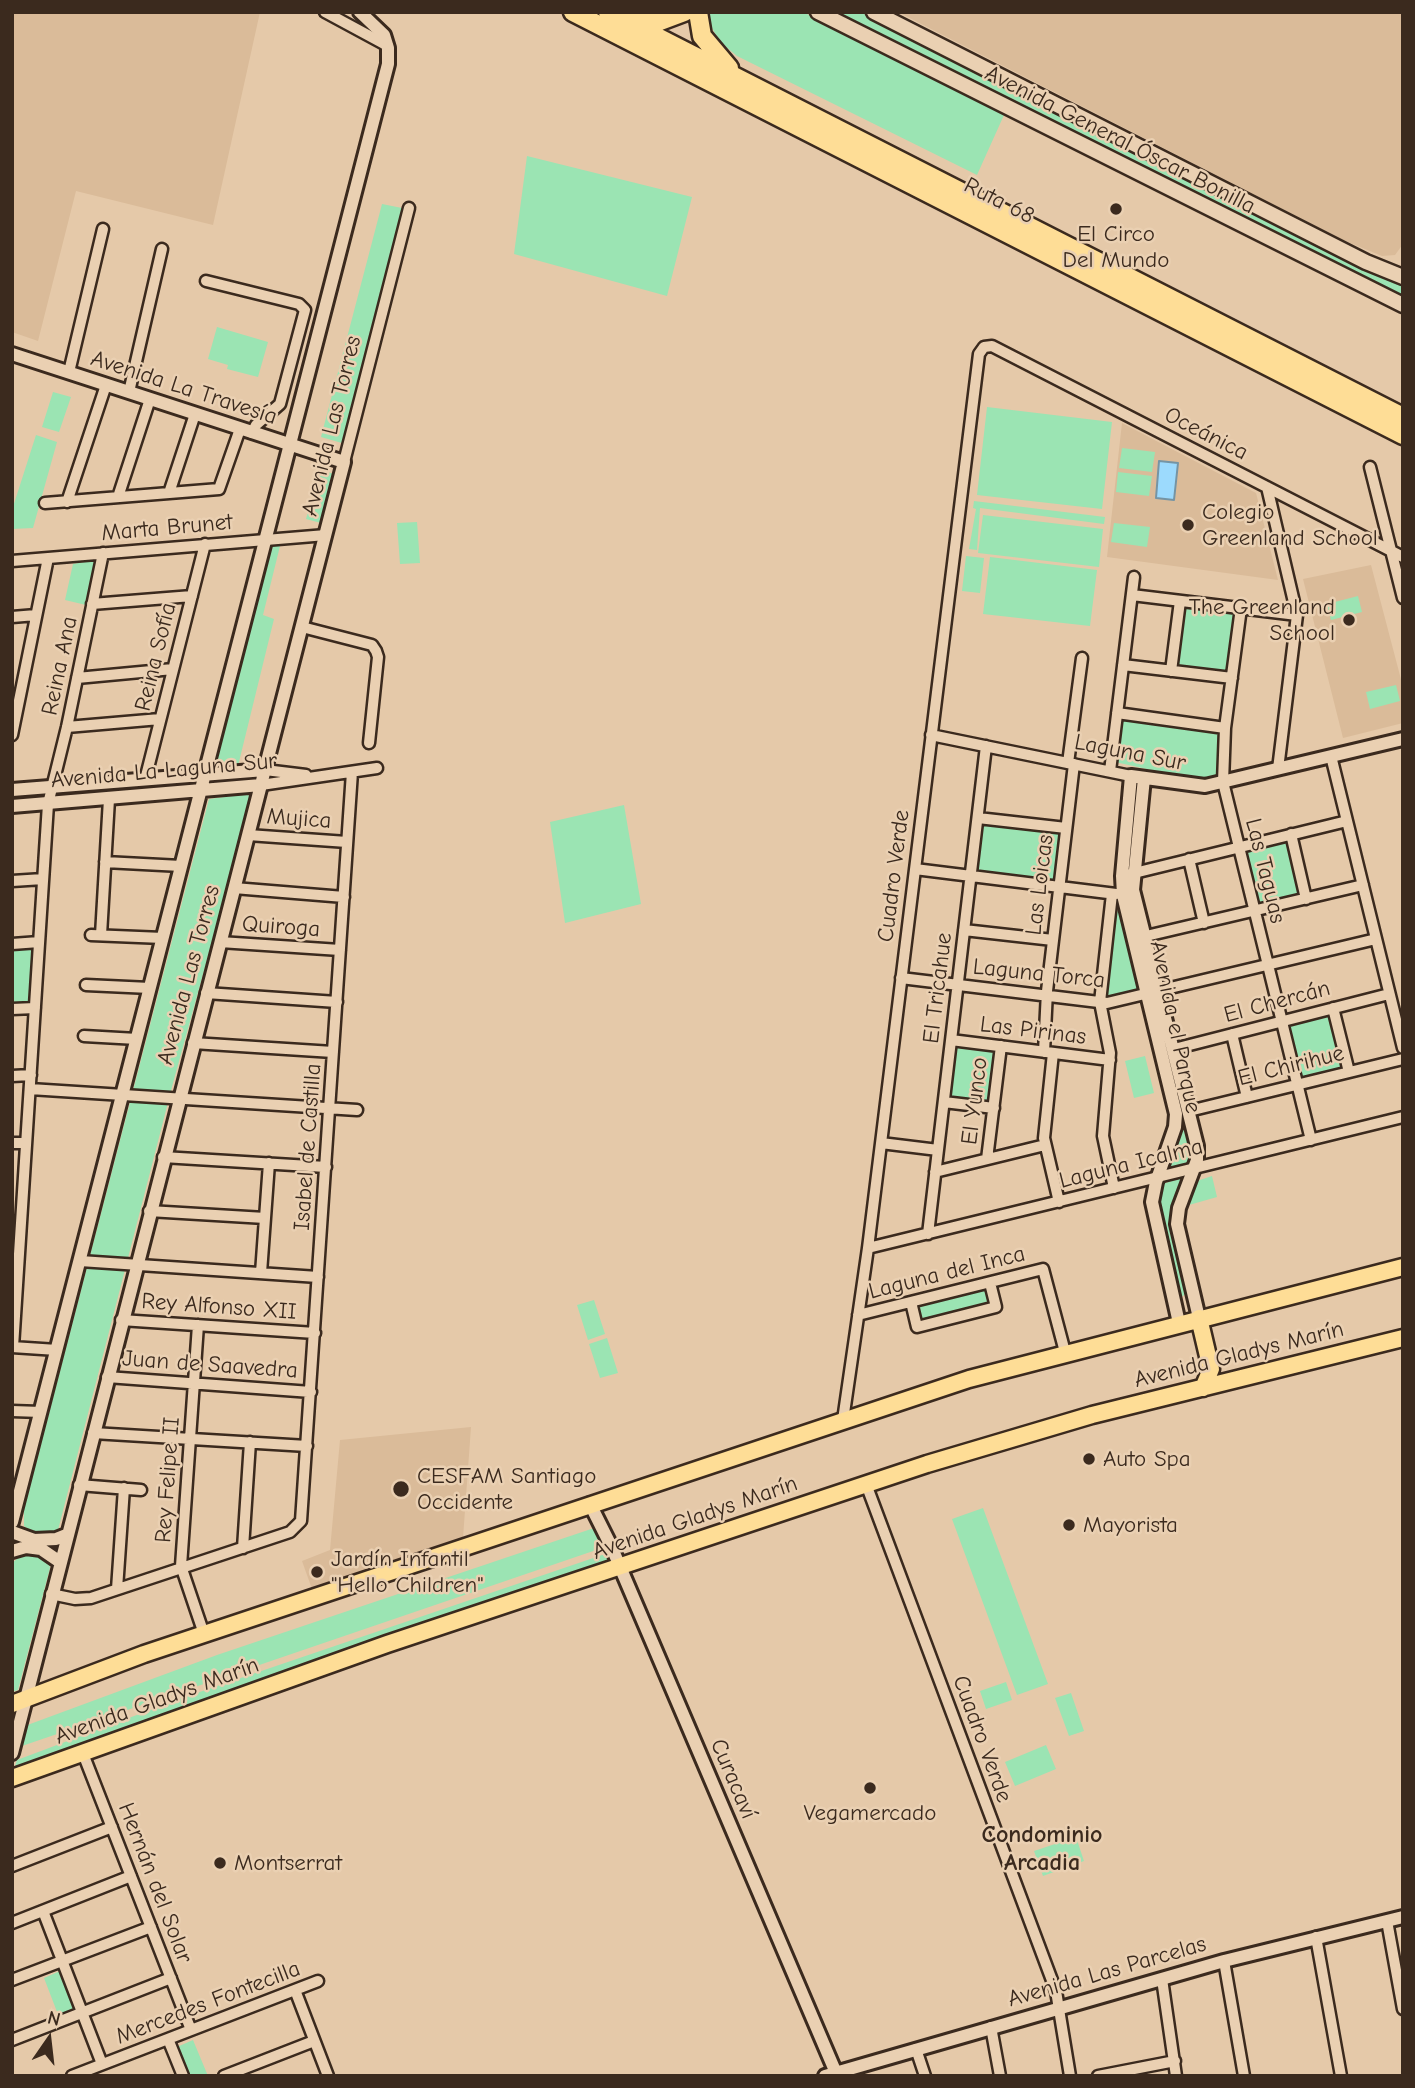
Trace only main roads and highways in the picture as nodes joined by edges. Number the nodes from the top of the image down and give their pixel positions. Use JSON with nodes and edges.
{"nodes":[{"id":1,"x":573,"y":12,"type":"edge"},
{"id":2,"x":610,"y":12,"type":"edge"},
{"id":3,"x":684,"y":12,"type":"edge"},
{"id":4,"x":698,"y":12,"type":"edge"},
{"id":5,"x":818,"y":12,"type":"edge"},
{"id":6,"x":874,"y":12,"type":"edge"},
{"id":7,"x":757,"y":89,"type":"junction"},
{"id":8,"x":1400,"y":273,"type":"edge"},
{"id":9,"x":1403,"y":305,"type":"edge"},
{"id":10,"x":1403,"y":417,"type":"edge"},
{"id":11,"x":1403,"y":435,"type":"edge"},
{"id":12,"x":1403,"y":1267,"type":"edge"},
{"id":13,"x":1199,"y":1318,"type":"junction"},
{"id":14,"x":1403,"y":1338,"type":"edge"},
{"id":15,"x":1203,"y":1388,"type":"junction"},
{"id":16,"x":19,"y":1701,"type":"edge"},
{"id":17,"x":12,"y":1778,"type":"edge"}],
"edges":[{"from":1,"to":11,"type":"highway","name":"Ruta 68"},
{"from":2,"to":3,"type":"highway"},
{"from":2,"to":7,"type":"highway","name":"Ruta 68"},
{"from":4,"to":7,"type":"highway"},
{"from":5,"to":9,"type":"main road","name":"Avenida General Óscar Bonilla"},
{"from":6,"to":8,"type":"main road","name":"Avenida General Óscar Bonilla"},
{"from":7,"to":10,"type":"highway","name":"Ruta 68"},
{"from":12,"to":13,"type":"main road","name":"Avenida Gladys Marín"},
{"from":13,"to":15,"type":"main road"},
{"from":13,"to":16,"type":"main road","name":"Avenida Gladys Marín"},
{"from":14,"to":15,"type":"main road","name":"Avenida Gladys Marín"},
{"from":15,"to":17,"type":"main road","name":"Avenida Gladys Marín"}]}
